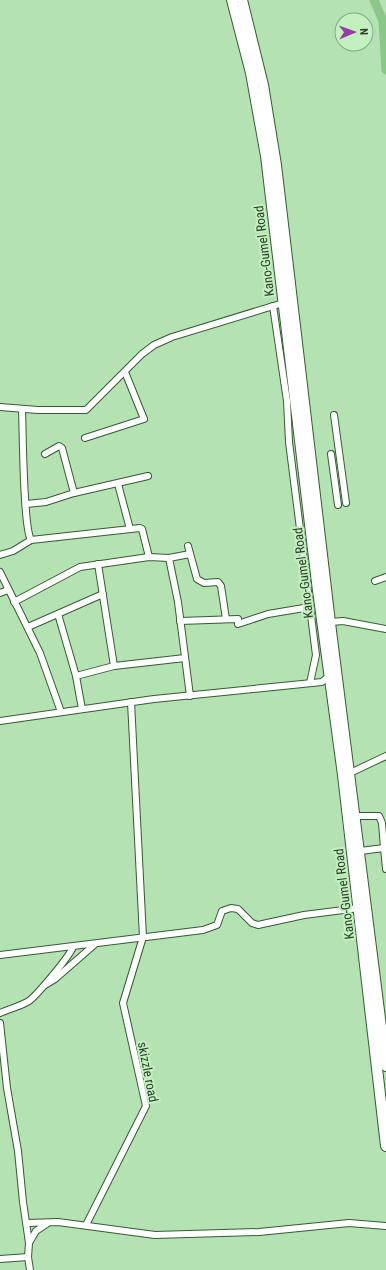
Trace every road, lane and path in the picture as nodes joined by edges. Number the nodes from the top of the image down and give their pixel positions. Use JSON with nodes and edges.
{"nodes":[{"id":1,"x":232,"y":0,"type":"edge"},
{"id":2,"x":242,"y":0,"type":"edge"},
{"id":3,"x":258,"y":87,"type":"junction"},
{"id":4,"x":284,"y":303,"type":"junction"},
{"id":5,"x":273,"y":306,"type":"junction"},
{"id":6,"x":126,"y":372,"type":"junction"},
{"id":7,"x":0,"y":407,"type":"edge"},
{"id":8,"x":22,"y":410,"type":"junction"},
{"id":9,"x":334,"y":415,"type":"dead end"},
{"id":10,"x":85,"y":438,"type":"dead end"},
{"id":11,"x":45,"y":454,"type":"dead end"},
{"id":12,"x":331,"y":454,"type":"dead end"},
{"id":13,"x":308,"y":466,"type":"junction"},
{"id":14,"x":148,"y":476,"type":"dead end"},
{"id":15,"x":118,"y":484,"type":"junction"},
{"id":16,"x":74,"y":493,"type":"junction"},
{"id":17,"x":346,"y":503,"type":"dead end"},
{"id":18,"x":26,"y":504,"type":"junction"},
{"id":19,"x":338,"y":505,"type":"dead end"},
{"id":20,"x":130,"y":529,"type":"junction"},
{"id":21,"x":31,"y":540,"type":"junction"},
{"id":22,"x":188,"y":546,"type":"dead end"},
{"id":23,"x":0,"y":554,"type":"edge"},
{"id":24,"x":190,"y":554,"type":"junction"},
{"id":25,"x":149,"y":556,"type":"junction"},
{"id":26,"x":169,"y":558,"type":"junction"},
{"id":27,"x":98,"y":564,"type":"junction"},
{"id":28,"x":0,"y":572,"type":"edge"},
{"id":29,"x":386,"y":577,"type":"edge"},
{"id":30,"x":375,"y":581,"type":"dead end"},
{"id":31,"x":8,"y":590,"type":"junction"},
{"id":32,"x":0,"y":593,"type":"edge"},
{"id":33,"x":103,"y":594,"type":"junction"},
{"id":34,"x":14,"y":602,"type":"junction"},
{"id":35,"x":310,"y":607,"type":"junction"},
{"id":36,"x":58,"y":614,"type":"junction"},
{"id":37,"x":226,"y":619,"type":"junction"},
{"id":38,"x":180,"y":621,"type":"junction"},
{"id":39,"x":331,"y":622,"type":"junction"},
{"id":40,"x":28,"y":627,"type":"junction"},
{"id":41,"x":386,"y":629,"type":"edge"},
{"id":42,"x":185,"y":658,"type":"junction"},
{"id":43,"x":114,"y":666,"type":"junction"},
{"id":44,"x":76,"y":676,"type":"junction"},
{"id":45,"x":329,"y":676,"type":"junction"},
{"id":46,"x":310,"y":683,"type":"junction"},
{"id":47,"x":190,"y":696,"type":"junction"},
{"id":48,"x":131,"y":702,"type":"junction"},
{"id":49,"x":82,"y":709,"type":"junction"},
{"id":50,"x":61,"y":712,"type":"junction"},
{"id":51,"x":0,"y":721,"type":"edge"},
{"id":52,"x":386,"y":756,"type":"edge"},
{"id":53,"x":350,"y":773,"type":"junction"},
{"id":54,"x":356,"y":816,"type":"junction"},
{"id":55,"x":353,"y":831,"type":"junction"},
{"id":56,"x":385,"y":848,"type":"edge"},
{"id":57,"x":360,"y":851,"type":"junction"},
{"id":58,"x":386,"y":869,"type":"edge"},
{"id":59,"x":359,"y":908,"type":"junction"},
{"id":60,"x":143,"y":937,"type":"junction"},
{"id":61,"x":95,"y":944,"type":"junction"},
{"id":62,"x":73,"y":947,"type":"junction"},
{"id":63,"x":0,"y":955,"type":"edge"},
{"id":64,"x":44,"y":986,"type":"junction"},
{"id":65,"x":0,"y":1013,"type":"edge"},
{"id":66,"x":0,"y":1023,"type":"edge"},
{"id":67,"x":386,"y":1066,"type":"edge"},
{"id":68,"x":0,"y":1088,"type":"edge"},
{"id":69,"x":7,"y":1088,"type":"junction"},
{"id":70,"x":386,"y":1146,"type":"edge"},
{"id":71,"x":52,"y":1221,"type":"junction"},
{"id":72,"x":27,"y":1223,"type":"junction"},
{"id":73,"x":86,"y":1226,"type":"junction"},
{"id":74,"x":386,"y":1226,"type":"edge"},
{"id":75,"x":29,"y":1243,"type":"junction"},
{"id":76,"x":28,"y":1257,"type":"junction"},
{"id":77,"x":0,"y":1259,"type":"edge"},
{"id":78,"x":30,"y":1270,"type":"edge"}],
"edges":[{"from":1,"to":3,"type":"main road","name":"Kano-Gumel Road"},
{"from":2,"to":3,"type":"main road","name":"Kano-Gumel Road"},
{"from":3,"to":4,"type":"main road","name":"Kano-Gumel Road"},
{"from":3,"to":13,"type":"main road","name":"Kano-Gumel Road"},
{"from":4,"to":5,"type":"street"},
{"from":4,"to":13,"type":"main road","name":"Kano-Gumel Road"},
{"from":5,"to":6,"type":"street"},
{"from":5,"to":35,"type":"street"},
{"from":6,"to":8,"type":"street"},
{"from":6,"to":10,"type":"street"},
{"from":7,"to":8,"type":"street"},
{"from":8,"to":18,"type":"street"},
{"from":9,"to":17,"type":"street"},
{"from":11,"to":16,"type":"street"},
{"from":12,"to":19,"type":"street"},
{"from":13,"to":39,"type":"main road","name":"Kano-Gumel Road"},
{"from":13,"to":45,"type":"main road","name":"Kano-Gumel Road"},
{"from":14,"to":15,"type":"street"},
{"from":15,"to":16,"type":"street"},
{"from":15,"to":20,"type":"street"},
{"from":16,"to":18,"type":"street"},
{"from":18,"to":21,"type":"street"},
{"from":20,"to":21,"type":"street"},
{"from":20,"to":25,"type":"street"},
{"from":21,"to":23,"type":"street"},
{"from":22,"to":24,"type":"street"},
{"from":24,"to":26,"type":"street"},
{"from":24,"to":37,"type":"street"},
{"from":25,"to":26,"type":"street"},
{"from":25,"to":27,"type":"street"},
{"from":26,"to":38,"type":"street"},
{"from":27,"to":33,"type":"street"},
{"from":27,"to":34,"type":"street"},
{"from":28,"to":31,"type":"street"},
{"from":29,"to":30,"type":"street"},
{"from":31,"to":32,"type":"street"},
{"from":31,"to":34,"type":"street"},
{"from":33,"to":36,"type":"street"},
{"from":33,"to":43,"type":"street"},
{"from":34,"to":40,"type":"street"},
{"from":35,"to":37,"type":"street"},
{"from":35,"to":46,"type":"street"},
{"from":36,"to":40,"type":"street"},
{"from":36,"to":44,"type":"street"},
{"from":37,"to":38,"type":"street"},
{"from":38,"to":42,"type":"street"},
{"from":39,"to":41,"type":"street"},
{"from":39,"to":53,"type":"main road","name":"Kano-Gumel Road"},
{"from":40,"to":50,"type":"street"},
{"from":42,"to":43,"type":"street"},
{"from":42,"to":47,"type":"street"},
{"from":43,"to":44,"type":"street"},
{"from":44,"to":49,"type":"street"},
{"from":45,"to":46,"type":"street"},
{"from":45,"to":55,"type":"main road","name":"Kano-Gumel Road"},
{"from":46,"to":47,"type":"street"},
{"from":47,"to":48,"type":"street"},
{"from":48,"to":49,"type":"street"},
{"from":48,"to":60,"type":"street","name":"skizzle road"},
{"from":49,"to":50,"type":"street"},
{"from":50,"to":51,"type":"street"},
{"from":52,"to":53,"type":"street"},
{"from":53,"to":54,"type":"main road","name":"Kano-Gumel Road"},
{"from":54,"to":55,"type":"main road","name":"Kano-Gumel Road"},
{"from":54,"to":56,"type":"street"},
{"from":55,"to":57,"type":"main road","name":"Kano-Gumel Road"},
{"from":55,"to":59,"type":"main road","name":"Kano-Gumel Road"},
{"from":56,"to":57,"type":"street"},
{"from":56,"to":58,"type":"street"},
{"from":57,"to":67,"type":"main road","name":"Kano-Gumel Road"},
{"from":59,"to":60,"type":"street"},
{"from":59,"to":70,"type":"main road","name":"Kano-Gumel Road"},
{"from":60,"to":61,"type":"street"},
{"from":60,"to":73,"type":"street","name":"skizzle road"},
{"from":61,"to":62,"type":"street"},
{"from":61,"to":64,"type":"street"},
{"from":62,"to":63,"type":"street"},
{"from":62,"to":64,"type":"street"},
{"from":64,"to":65,"type":"street"},
{"from":66,"to":69,"type":"street"},
{"from":68,"to":69,"type":"street"},
{"from":69,"to":72,"type":"street"},
{"from":71,"to":72,"type":"street"},
{"from":71,"to":73,"type":"street"},
{"from":71,"to":75,"type":"street"},
{"from":72,"to":75,"type":"street"},
{"from":73,"to":74,"type":"street"},
{"from":75,"to":76,"type":"street"},
{"from":76,"to":77,"type":"street"},
{"from":76,"to":78,"type":"street"}]}
